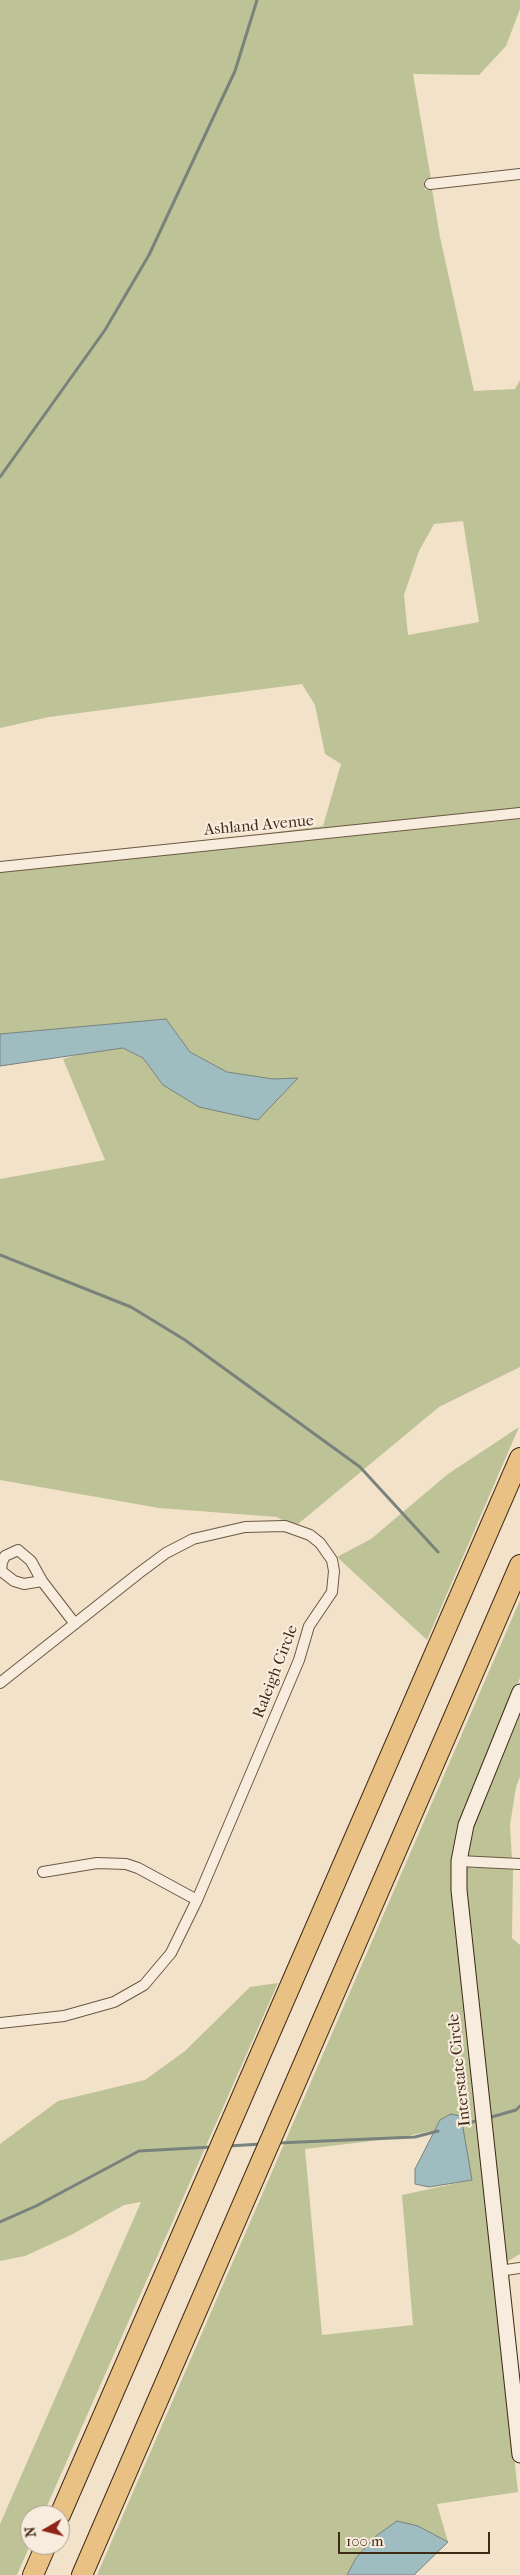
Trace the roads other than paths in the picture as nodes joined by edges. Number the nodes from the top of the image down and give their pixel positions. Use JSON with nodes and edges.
{"nodes":[{"id":1,"x":520,"y":174,"type":"edge"},
{"id":2,"x":430,"y":184,"type":"dead end"},
{"id":3,"x":520,"y":813,"type":"edge"},
{"id":4,"x":0,"y":867,"type":"edge"},
{"id":5,"x":520,"y":1458,"type":"edge"},
{"id":6,"x":520,"y":1565,"type":"edge"},
{"id":7,"x":42,"y":1582,"type":"dead end"},
{"id":8,"x":75,"y":1624,"type":"junction"},
{"id":9,"x":0,"y":1683,"type":"edge"},
{"id":10,"x":520,"y":1692,"type":"edge"},
{"id":11,"x":459,"y":1861,"type":"junction"},
{"id":12,"x":520,"y":1864,"type":"edge"},
{"id":13,"x":43,"y":1872,"type":"dead end"},
{"id":14,"x":197,"y":1900,"type":"junction"},
{"id":15,"x":0,"y":2023,"type":"edge"},
{"id":16,"x":520,"y":2268,"type":"edge"},
{"id":17,"x":500,"y":2271,"type":"junction"},
{"id":18,"x":520,"y":2455,"type":"edge"},
{"id":19,"x":64,"y":2505,"type":"edge"},
{"id":20,"x":42,"y":2555,"type":"edge"},
{"id":21,"x":33,"y":2575,"type":"edge"},
{"id":22,"x":82,"y":2575,"type":"edge"}],
"edges":[{"from":1,"to":2,"type":"street"},
{"from":3,"to":4,"type":"street","name":"Ashland Avenue"},
{"from":5,"to":19,"type":"highway"},
{"from":6,"to":22,"type":"highway"},
{"from":7,"to":8,"type":"street"},
{"from":8,"to":9,"type":"street","name":"Raleigh Circle"},
{"from":8,"to":14,"type":"street","name":"Raleigh Circle"},
{"from":10,"to":11,"type":"street","name":"Interstate Circle"},
{"from":11,"to":12,"type":"street"},
{"from":11,"to":17,"type":"street","name":"Interstate Circle"},
{"from":13,"to":14,"type":"street"},
{"from":14,"to":15,"type":"street","name":"Raleigh Circle"},
{"from":16,"to":17,"type":"street"},
{"from":17,"to":18,"type":"street","name":"Interstate Circle"},
{"from":20,"to":21,"type":"highway"}]}
